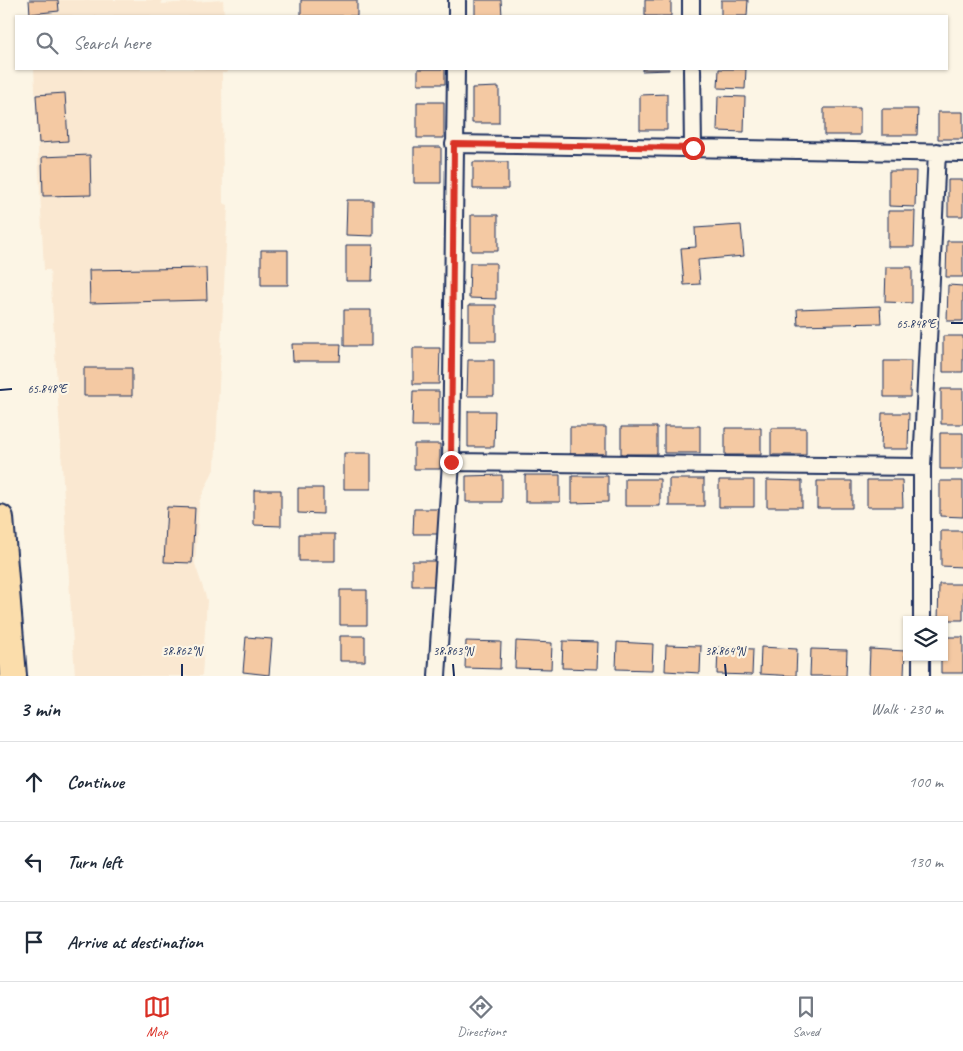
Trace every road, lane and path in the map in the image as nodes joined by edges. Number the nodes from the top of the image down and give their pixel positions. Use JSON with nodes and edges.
{"nodes":[{"id":1,"x":457,"y":0,"type":"edge"},
{"id":2,"x":691,"y":0,"type":"edge"},
{"id":3,"x":457,"y":15,"type":"edge"},
{"id":4,"x":691,"y":15,"type":"edge"},
{"id":5,"x":456,"y":70,"type":"edge"},
{"id":6,"x":692,"y":70,"type":"edge"},
{"id":7,"x":454,"y":144,"type":"junction"},
{"id":8,"x":693,"y":148,"type":"junction"},
{"id":9,"x":937,"y":152,"type":"junction"},
{"id":10,"x":963,"y":152,"type":"edge"},
{"id":11,"x":451,"y":462,"type":"junction"},
{"id":12,"x":922,"y":467,"type":"junction"},
{"id":13,"x":0,"y":518,"type":"edge"},
{"id":14,"x":922,"y":616,"type":"edge"},
{"id":15,"x":921,"y":661,"type":"edge"},
{"id":16,"x":12,"y":676,"type":"edge"},
{"id":17,"x":437,"y":676,"type":"edge"},
{"id":18,"x":921,"y":676,"type":"edge"}],
"edges":[{"from":1,"to":3,"type":"street"},
{"from":2,"to":4,"type":"street"},
{"from":5,"to":7,"type":"street"},
{"from":6,"to":8,"type":"street"},
{"from":7,"to":8,"type":"street"},
{"from":7,"to":11,"type":"street"},
{"from":8,"to":9,"type":"street"},
{"from":9,"to":10,"type":"street"},
{"from":9,"to":12,"type":"street"},
{"from":11,"to":12,"type":"street"},
{"from":11,"to":17,"type":"street"},
{"from":12,"to":14,"type":"street"},
{"from":13,"to":16,"type":"main road"},
{"from":15,"to":18,"type":"street"}]}
